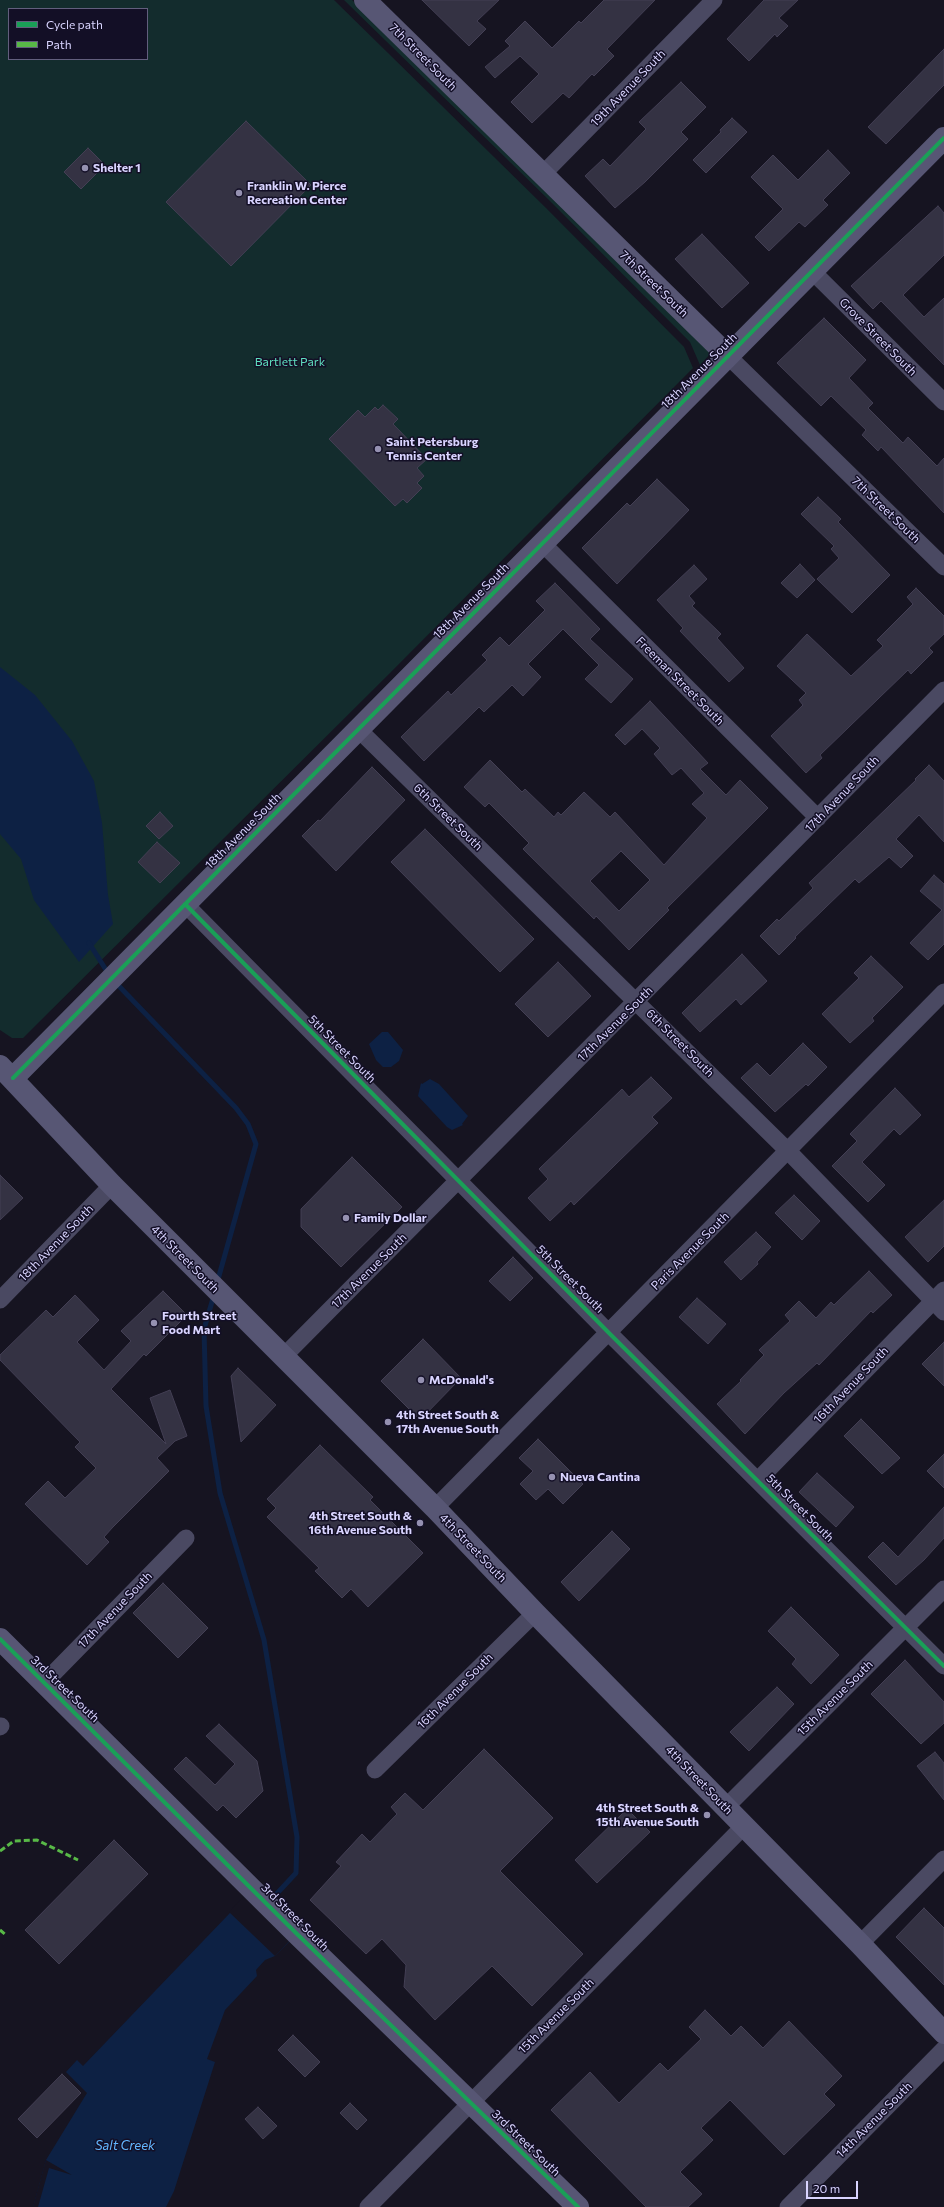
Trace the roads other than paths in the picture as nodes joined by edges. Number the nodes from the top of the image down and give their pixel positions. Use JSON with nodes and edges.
{"nodes":[{"id":1,"x":365,"y":0,"type":"edge"},
{"id":2,"x":714,"y":0,"type":"edge"},
{"id":3,"x":944,"y":138,"type":"edge"},
{"id":4,"x":542,"y":175,"type":"junction"},
{"id":5,"x":812,"y":271,"type":"junction"},
{"id":6,"x":728,"y":356,"type":"junction"},
{"id":7,"x":944,"y":402,"type":"edge"},
{"id":8,"x":542,"y":544,"type":"junction"},
{"id":9,"x":944,"y":567,"type":"edge"},
{"id":10,"x":944,"y":690,"type":"edge"},
{"id":11,"x":358,"y":729,"type":"junction"},
{"id":12,"x":818,"y":818,"type":"junction"},
{"id":13,"x":185,"y":904,"type":"junction"},
{"id":14,"x":944,"y":992,"type":"edge"},
{"id":15,"x":638,"y":1001,"type":"junction"},
{"id":16,"x":6,"y":1072,"type":"edge"},
{"id":17,"x":789,"y":1152,"type":"junction"},
{"id":18,"x":459,"y":1180,"type":"junction"},
{"id":19,"x":112,"y":1185,"type":"junction"},
{"id":20,"x":0,"y":1300,"type":"edge"},
{"id":21,"x":940,"y":1301,"type":"edge"},
{"id":22,"x":609,"y":1333,"type":"junction"},
{"id":23,"x":283,"y":1357,"type":"junction"},
{"id":24,"x":758,"y":1480,"type":"junction"},
{"id":25,"x":435,"y":1508,"type":"junction"},
{"id":26,"x":186,"y":1538,"type":"dead end"},
{"id":27,"x":944,"y":1589,"type":"edge"},
{"id":28,"x":535,"y":1612,"type":"junction"},
{"id":29,"x":905,"y":1628,"type":"junction"},
{"id":30,"x":0,"y":1639,"type":"edge"},
{"id":31,"x":944,"y":1666,"type":"edge"},
{"id":32,"x":44,"y":1683,"type":"junction"},
{"id":33,"x":376,"y":1770,"type":"dead end"},
{"id":34,"x":726,"y":1807,"type":"junction"},
{"id":35,"x":744,"y":1826,"type":"junction"},
{"id":36,"x":944,"y":1858,"type":"edge"},
{"id":37,"x":860,"y":1944,"type":"junction"},
{"id":38,"x":944,"y":2032,"type":"edge"},
{"id":39,"x":944,"y":2049,"type":"edge"},
{"id":40,"x":471,"y":2103,"type":"junction"},
{"id":41,"x":368,"y":2207,"type":"edge"},
{"id":42,"x":578,"y":2207,"type":"edge"},
{"id":43,"x":788,"y":2207,"type":"edge"}],
"edges":[{"from":1,"to":4,"type":"street","name":"7th Street South"},
{"from":2,"to":4,"type":"street","name":"19th Avenue South"},
{"from":3,"to":5,"type":"street","name":"18th Avenue South"},
{"from":4,"to":6,"type":"street","name":"7th Street South"},
{"from":5,"to":6,"type":"street","name":"18th Avenue South"},
{"from":5,"to":7,"type":"street","name":"Grove Street South"},
{"from":6,"to":8,"type":"street","name":"18th Avenue South"},
{"from":6,"to":9,"type":"street","name":"7th Street South"},
{"from":8,"to":11,"type":"street","name":"18th Avenue South"},
{"from":8,"to":12,"type":"street","name":"Freeman Street South"},
{"from":10,"to":12,"type":"street","name":"17th Avenue South"},
{"from":11,"to":13,"type":"street","name":"18th Avenue South"},
{"from":11,"to":15,"type":"street","name":"6th Street South"},
{"from":12,"to":15,"type":"street","name":"17th Avenue South"},
{"from":13,"to":16,"type":"street","name":"18th Avenue South"},
{"from":13,"to":18,"type":"street","name":"5th Street South"},
{"from":14,"to":17,"type":"street","name":"Paris Avenue South"},
{"from":15,"to":17,"type":"street","name":"6th Street South"},
{"from":15,"to":18,"type":"street","name":"17th Avenue South"},
{"from":16,"to":19,"type":"street","name":"4th Street South"},
{"from":17,"to":21,"type":"street","name":"6th Street South"},
{"from":17,"to":22,"type":"street","name":"Paris Avenue South"},
{"from":18,"to":22,"type":"street","name":"5th Street South"},
{"from":18,"to":23,"type":"street","name":"17th Avenue South"},
{"from":19,"to":20,"type":"street","name":"18th Avenue South"},
{"from":19,"to":23,"type":"street","name":"4th Street South"},
{"from":21,"to":24,"type":"street","name":"16th Avenue South"},
{"from":22,"to":24,"type":"street","name":"5th Street South"},
{"from":22,"to":25,"type":"street","name":"Paris Avenue South"},
{"from":23,"to":25,"type":"street","name":"4th Street South"},
{"from":24,"to":29,"type":"street","name":"5th Street South"},
{"from":25,"to":28,"type":"street","name":"4th Street South"},
{"from":26,"to":32,"type":"street","name":"17th Avenue South"},
{"from":27,"to":29,"type":"street","name":"15th Avenue South"},
{"from":28,"to":33,"type":"street","name":"16th Avenue South"},
{"from":28,"to":34,"type":"street","name":"4th Street South"},
{"from":29,"to":31,"type":"street","name":"5th Street South"},
{"from":29,"to":34,"type":"street","name":"15th Avenue South"},
{"from":30,"to":32,"type":"street","name":"3rd Street South"},
{"from":32,"to":40,"type":"street","name":"3rd Street South"},
{"from":34,"to":35,"type":"street","name":"4th Street South"},
{"from":35,"to":37,"type":"street","name":"4th Street South"},
{"from":35,"to":40,"type":"street","name":"15th Avenue South"},
{"from":36,"to":37,"type":"street"},
{"from":37,"to":38,"type":"street","name":"4th Street South"},
{"from":39,"to":43,"type":"street","name":"14th Avenue South"},
{"from":40,"to":41,"type":"street","name":"15th Avenue South"},
{"from":40,"to":42,"type":"street","name":"3rd Street South"}]}
